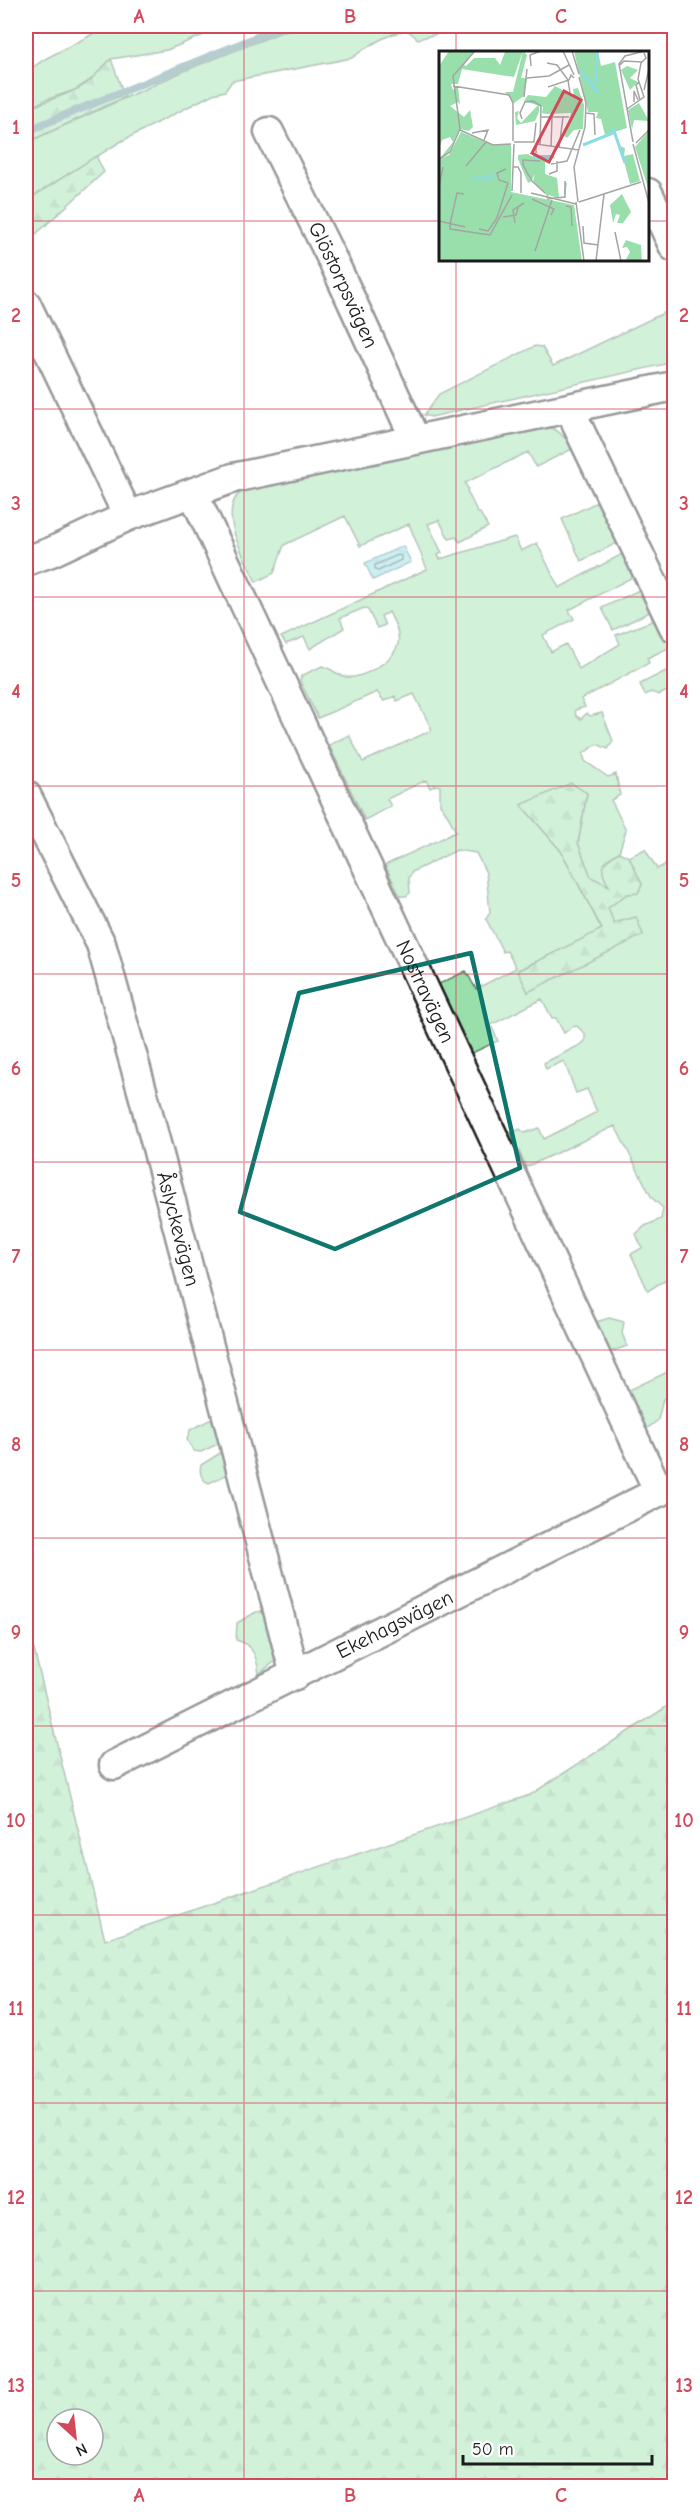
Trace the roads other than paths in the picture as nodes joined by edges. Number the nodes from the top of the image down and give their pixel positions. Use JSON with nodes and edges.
{"nodes":[{"id":1,"x":269,"y":132,"type":"dead end"},
{"id":2,"x":649,"y":194,"type":"edge"},
{"id":3,"x":675,"y":247,"type":"edge"},
{"id":4,"x":26,"y":304,"type":"edge"},
{"id":5,"x":675,"y":386,"type":"edge"},
{"id":6,"x":572,"y":408,"type":"junction"},
{"id":7,"x":415,"y":439,"type":"junction"},
{"id":8,"x":193,"y":493,"type":"junction"},
{"id":9,"x":128,"y":516,"type":"junction"},
{"id":10,"x":26,"y":561,"type":"edge"},
{"id":11,"x":675,"y":627,"type":"edge"},
{"id":12,"x":26,"y":795,"type":"edge"},
{"id":13,"x":667,"y":1488,"type":"edge"},
{"id":14,"x":295,"y":1675,"type":"junction"},
{"id":15,"x":114,"y":1765,"type":"dead end"}],
"edges":[{"from":1,"to":7,"type":"street","name":"Glöstorpsvägen"},
{"from":2,"to":3,"type":"street"},
{"from":4,"to":9,"type":"street"},
{"from":5,"to":6,"type":"street"},
{"from":6,"to":7,"type":"street"},
{"from":6,"to":11,"type":"street"},
{"from":7,"to":8,"type":"street"},
{"from":8,"to":9,"type":"street"},
{"from":8,"to":13,"type":"street","name":"Nostravägen"},
{"from":9,"to":10,"type":"street"},
{"from":12,"to":14,"type":"street","name":"Åslyckevägen"},
{"from":13,"to":14,"type":"street","name":"Ekehagsvägen"},
{"from":14,"to":15,"type":"street","name":"Ekehagsvägen"}]}
